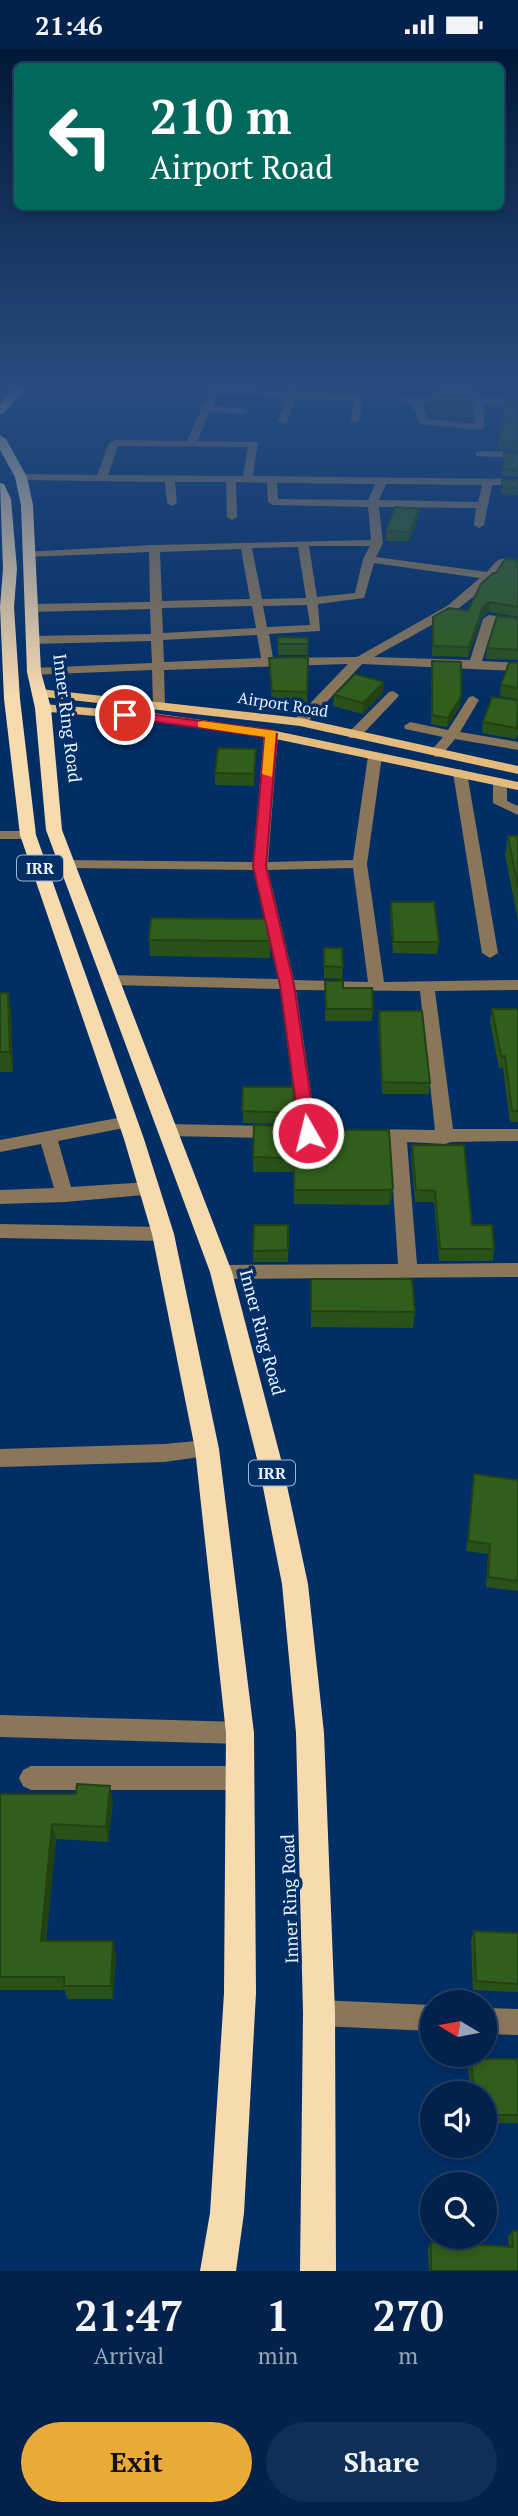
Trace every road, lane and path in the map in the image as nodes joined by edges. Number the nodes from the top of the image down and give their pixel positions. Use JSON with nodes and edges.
{"nodes":[{"id":1,"x":0,"y":489,"type":"edge"},
{"id":2,"x":23,"y":489,"type":"edge"},
{"id":3,"x":171,"y":489,"type":"edge"},
{"id":4,"x":231,"y":489,"type":"edge"},
{"id":5,"x":272,"y":489,"type":"edge"},
{"id":6,"x":378,"y":489,"type":"edge"},
{"id":7,"x":486,"y":489,"type":"edge"},
{"id":8,"x":373,"y":502,"type":"junction"},
{"id":9,"x":172,"y":503,"type":"dead end"},
{"id":10,"x":482,"y":505,"type":"junction"},
{"id":11,"x":27,"y":511,"type":"junction"},
{"id":12,"x":6,"y":512,"type":"junction"},
{"id":13,"x":232,"y":517,"type":"dead end"},
{"id":14,"x":480,"y":525,"type":"dead end"},
{"id":15,"x":303,"y":543,"type":"junction"},
{"id":16,"x":377,"y":543,"type":"junction"},
{"id":17,"x":246,"y":545,"type":"junction"},
{"id":18,"x":154,"y":548,"type":"junction"},
{"id":19,"x":28,"y":554,"type":"junction"},
{"id":20,"x":369,"y":559,"type":"junction"},
{"id":21,"x":518,"y":562,"type":"edge"},
{"id":22,"x":490,"y":576,"type":"junction"},
{"id":23,"x":312,"y":601,"type":"junction"},
{"id":24,"x":257,"y":602,"type":"junction"},
{"id":25,"x":155,"y":603,"type":"junction"},
{"id":26,"x":3,"y":606,"type":"edge"},
{"id":27,"x":32,"y":608,"type":"junction"},
{"id":28,"x":518,"y":623,"type":"edge"},
{"id":29,"x":262,"y":631,"type":"junction"},
{"id":30,"x":156,"y":637,"type":"junction"},
{"id":31,"x":32,"y":640,"type":"junction"},
{"id":32,"x":6,"y":651,"type":"edge"},
{"id":33,"x":268,"y":662,"type":"junction"},
{"id":34,"x":357,"y":662,"type":"junction"},
{"id":35,"x":475,"y":663,"type":"junction"},
{"id":36,"x":156,"y":667,"type":"junction"},
{"id":37,"x":518,"y":667,"type":"edge"},
{"id":38,"x":33,"y":672,"type":"junction"},
{"id":39,"x":393,"y":695,"type":"dead end"},
{"id":40,"x":6,"y":699,"type":"edge"},
{"id":41,"x":41,"y":700,"type":"junction"},
{"id":42,"x":473,"y":700,"type":"dead end"},
{"id":43,"x":159,"y":705,"type":"junction"},
{"id":44,"x":300,"y":722,"type":"junction"},
{"id":45,"x":410,"y":726,"type":"dead end"},
{"id":46,"x":271,"y":734,"type":"junction"},
{"id":47,"x":354,"y":734,"type":"junction"},
{"id":48,"x":452,"y":735,"type":"junction"},
{"id":49,"x":518,"y":746,"type":"edge"},
{"id":50,"x":436,"y":753,"type":"junction"},
{"id":51,"x":375,"y":756,"type":"junction"},
{"id":52,"x":518,"y":770,"type":"edge"},
{"id":53,"x":460,"y":773,"type":"junction"},
{"id":54,"x":500,"y":782,"type":"junction"},
{"id":55,"x":518,"y":786,"type":"edge"},
{"id":56,"x":518,"y":811,"type":"edge"},
{"id":57,"x":0,"y":835,"type":"edge"},
{"id":58,"x":29,"y":835,"type":"junction"},
{"id":59,"x":65,"y":864,"type":"junction"},
{"id":60,"x":360,"y":864,"type":"junction"},
{"id":61,"x":260,"y":866,"type":"junction"},
{"id":62,"x":490,"y":953,"type":"dead end"},
{"id":63,"x":111,"y":980,"type":"junction"},
{"id":64,"x":287,"y":985,"type":"junction"},
{"id":65,"x":518,"y":985,"type":"edge"},
{"id":66,"x":377,"y":987,"type":"junction"},
{"id":67,"x":427,"y":987,"type":"junction"},
{"id":68,"x":128,"y":1122,"type":"junction"},
{"id":69,"x":169,"y":1130,"type":"junction"},
{"id":70,"x":347,"y":1135,"type":"edge"},
{"id":71,"x":518,"y":1135,"type":"edge"},
{"id":72,"x":398,"y":1136,"type":"junction"},
{"id":73,"x":48,"y":1137,"type":"junction"},
{"id":74,"x":445,"y":1137,"type":"junction"},
{"id":75,"x":0,"y":1146,"type":"edge"},
{"id":76,"x":149,"y":1189,"type":"junction"},
{"id":77,"x":65,"y":1195,"type":"junction"},
{"id":78,"x":0,"y":1197,"type":"edge"},
{"id":79,"x":0,"y":1231,"type":"edge"},
{"id":80,"x":163,"y":1234,"type":"junction"},
{"id":81,"x":518,"y":1270,"type":"edge"},
{"id":82,"x":221,"y":1272,"type":"junction"},
{"id":83,"x":408,"y":1272,"type":"junction"},
{"id":84,"x":207,"y":1449,"type":"junction"},
{"id":85,"x":0,"y":1458,"type":"edge"},
{"id":86,"x":0,"y":1726,"type":"edge"},
{"id":87,"x":240,"y":1733,"type":"junction"},
{"id":88,"x":31,"y":1778,"type":"dead end"},
{"id":89,"x":238,"y":1778,"type":"junction"},
{"id":90,"x":319,"y":2013,"type":"junction"},
{"id":91,"x":420,"y":2017,"type":"edge"},
{"id":92,"x":497,"y":2021,"type":"edge"},
{"id":93,"x":518,"y":2022,"type":"edge"},
{"id":94,"x":218,"y":2271,"type":"edge"},
{"id":95,"x":318,"y":2271,"type":"edge"}],
"edges":[{"from":1,"to":12,"type":"highway","number":"IRR"},
{"from":2,"to":11,"type":"highway","name":"Inner Ring Road","number":"IRR"},
{"from":3,"to":9,"type":"street"},
{"from":4,"to":13,"type":"street"},
{"from":5,"to":8,"type":"street"},
{"from":6,"to":8,"type":"street"},
{"from":7,"to":10,"type":"street"},
{"from":8,"to":10,"type":"street"},
{"from":8,"to":16,"type":"street"},
{"from":10,"to":14,"type":"street"},
{"from":11,"to":12,"type":"highway"},
{"from":11,"to":19,"type":"highway","name":"Inner Ring Road","number":"IRR"},
{"from":12,"to":26,"type":"highway","number":"IRR"},
{"from":15,"to":16,"type":"street"},
{"from":15,"to":17,"type":"street"},
{"from":15,"to":23,"type":"street"},
{"from":16,"to":20,"type":"street"},
{"from":17,"to":18,"type":"street"},
{"from":17,"to":24,"type":"street"},
{"from":18,"to":19,"type":"street"},
{"from":18,"to":25,"type":"street"},
{"from":19,"to":27,"type":"highway","name":"Inner Ring Road","number":"IRR"},
{"from":20,"to":22,"type":"street"},
{"from":20,"to":23,"type":"street"},
{"from":21,"to":22,"type":"street"},
{"from":22,"to":34,"type":"street"},
{"from":23,"to":24,"type":"street"},
{"from":23,"to":29,"type":"street"},
{"from":24,"to":25,"type":"street"},
{"from":24,"to":29,"type":"street"},
{"from":25,"to":27,"type":"street"},
{"from":25,"to":30,"type":"street"},
{"from":26,"to":32,"type":"highway","number":"IRR"},
{"from":27,"to":31,"type":"highway","name":"Inner Ring Road","number":"IRR"},
{"from":28,"to":35,"type":"street"},
{"from":29,"to":30,"type":"street"},
{"from":29,"to":33,"type":"street"},
{"from":30,"to":31,"type":"street"},
{"from":30,"to":36,"type":"street"},
{"from":31,"to":38,"type":"highway","name":"Inner Ring Road","number":"IRR"},
{"from":32,"to":40,"type":"highway","number":"IRR"},
{"from":33,"to":34,"type":"street"},
{"from":33,"to":36,"type":"street"},
{"from":34,"to":35,"type":"street"},
{"from":34,"to":44,"type":"street"},
{"from":35,"to":37,"type":"street"},
{"from":36,"to":38,"type":"street"},
{"from":36,"to":43,"type":"street"},
{"from":38,"to":41,"type":"highway","name":"Inner Ring Road","number":"IRR"},
{"from":39,"to":47,"type":"street"},
{"from":40,"to":58,"type":"highway","number":"IRR"},
{"from":41,"to":43,"type":"main road","name":"Airport Road"},
{"from":41,"to":46,"type":"main road","name":"Airport Road"},
{"from":41,"to":59,"type":"highway","name":"Inner Ring Road","number":"IRR"},
{"from":42,"to":48,"type":"street"},
{"from":43,"to":44,"type":"main road","name":"Airport Road"},
{"from":44,"to":47,"type":"main road","name":"Airport Road"},
{"from":45,"to":48,"type":"street"},
{"from":46,"to":51,"type":"main road","name":"Airport Road"},
{"from":46,"to":61,"type":"street"},
{"from":47,"to":50,"type":"main road","name":"Airport Road"},
{"from":48,"to":49,"type":"street"},
{"from":48,"to":50,"type":"street"},
{"from":50,"to":52,"type":"main road","name":"Airport Road"},
{"from":51,"to":53,"type":"main road","name":"Airport Road"},
{"from":51,"to":60,"type":"street"},
{"from":53,"to":54,"type":"main road","name":"Airport Road"},
{"from":53,"to":62,"type":"street"},
{"from":54,"to":55,"type":"main road","name":"Airport Road"},
{"from":54,"to":56,"type":"street"},
{"from":57,"to":58,"type":"street"},
{"from":58,"to":68,"type":"highway","number":"IRR"},
{"from":59,"to":61,"type":"street"},
{"from":59,"to":63,"type":"highway","name":"Inner Ring Road","number":"IRR"},
{"from":60,"to":61,"type":"street"},
{"from":60,"to":66,"type":"street"},
{"from":61,"to":64,"type":"street"},
{"from":63,"to":64,"type":"street"},
{"from":63,"to":69,"type":"highway","name":"Inner Ring Road","number":"IRR"},
{"from":64,"to":66,"type":"street"},
{"from":64,"to":69,"type":"street"},
{"from":65,"to":67,"type":"street"},
{"from":66,"to":67,"type":"street"},
{"from":67,"to":74,"type":"street"},
{"from":68,"to":73,"type":"street"},
{"from":68,"to":76,"type":"highway","number":"IRR"},
{"from":69,"to":82,"type":"highway","name":"Inner Ring Road","number":"IRR"},
{"from":70,"to":72,"type":"street"},
{"from":71,"to":74,"type":"street"},
{"from":72,"to":74,"type":"street"},
{"from":72,"to":83,"type":"street"},
{"from":73,"to":75,"type":"street"},
{"from":73,"to":77,"type":"street"},
{"from":76,"to":77,"type":"street"},
{"from":76,"to":80,"type":"highway","number":"IRR"},
{"from":77,"to":78,"type":"street"},
{"from":79,"to":80,"type":"street"},
{"from":80,"to":84,"type":"highway","number":"IRR"},
{"from":81,"to":83,"type":"street"},
{"from":82,"to":83,"type":"street"},
{"from":82,"to":90,"type":"highway","name":"Inner Ring Road","number":"IRR"},
{"from":84,"to":85,"type":"street"},
{"from":84,"to":87,"type":"highway","number":"IRR"},
{"from":86,"to":87,"type":"street"},
{"from":87,"to":89,"type":"highway","number":"IRR"},
{"from":88,"to":89,"type":"street"},
{"from":89,"to":94,"type":"highway","number":"IRR"},
{"from":90,"to":91,"type":"street"},
{"from":90,"to":95,"type":"highway","name":"Inner Ring Road","number":"IRR"},
{"from":92,"to":93,"type":"street"}]}
